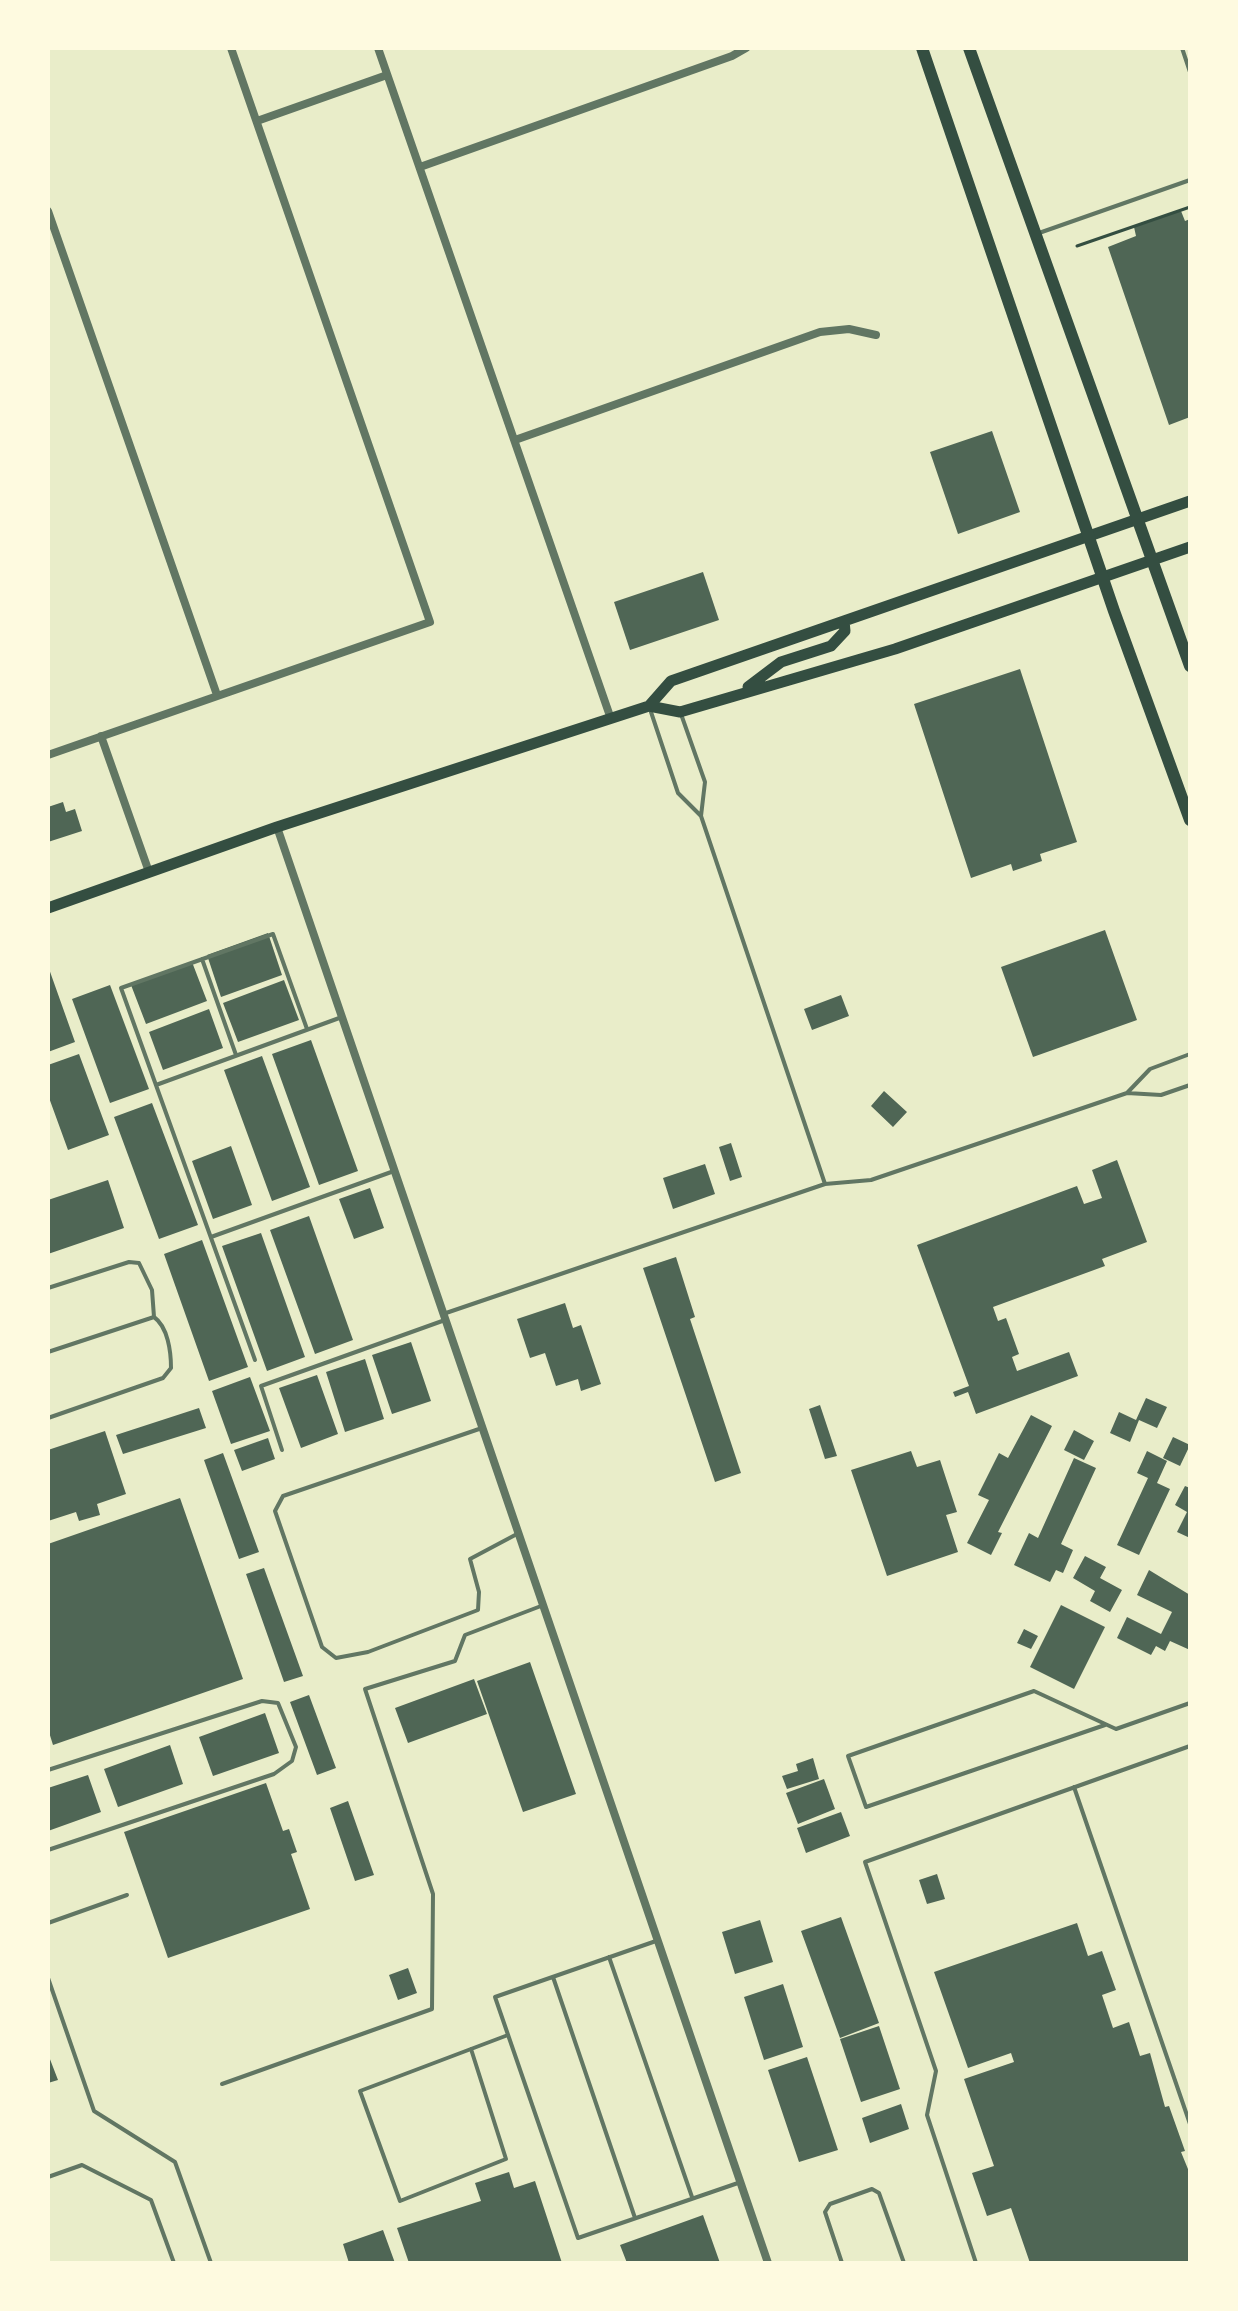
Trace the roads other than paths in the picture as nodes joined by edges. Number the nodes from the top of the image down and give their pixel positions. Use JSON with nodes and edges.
{"nodes":[{"id":1,"x":231,"y":48,"type":"edge"},
{"id":2,"x":378,"y":48,"type":"edge"},
{"id":3,"x":746,"y":48,"type":"edge"},
{"id":4,"x":922,"y":48,"type":"edge"},
{"id":5,"x":1182,"y":48,"type":"edge"},
{"id":6,"x":969,"y":49,"type":"edge"},
{"id":7,"x":1190,"y":72,"type":"edge"},
{"id":8,"x":387,"y":75,"type":"junction"},
{"id":9,"x":257,"y":121,"type":"junction"},
{"id":10,"x":420,"y":167,"type":"junction"},
{"id":11,"x":1190,"y":180,"type":"edge"},
{"id":12,"x":48,"y":211,"type":"edge"},
{"id":13,"x":1036,"y":233,"type":"junction"},
{"id":14,"x":876,"y":335,"type":"dead end"},
{"id":15,"x":515,"y":440,"type":"junction"},
{"id":16,"x":1190,"y":501,"type":"edge"},
{"id":17,"x":1138,"y":519,"type":"junction"},
{"id":18,"x":1089,"y":535,"type":"junction"},
{"id":19,"x":1190,"y":547,"type":"edge"},
{"id":20,"x":1152,"y":559,"type":"junction"},
{"id":21,"x":1102,"y":576,"type":"junction"},
{"id":22,"x":844,"y":621,"type":"junction"},
{"id":23,"x":1190,"y":666,"type":"edge"},
{"id":24,"x":741,"y":693,"type":"junction"},
{"id":25,"x":217,"y":695,"type":"junction"},
{"id":26,"x":649,"y":706,"type":"junction"},
{"id":27,"x":680,"y":712,"type":"junction"},
{"id":28,"x":611,"y":719,"type":"junction"},
{"id":29,"x":101,"y":736,"type":"junction"},
{"id":30,"x":48,"y":755,"type":"edge"},
{"id":31,"x":701,"y":816,"type":"junction"},
{"id":32,"x":1190,"y":820,"type":"edge"},
{"id":33,"x":277,"y":827,"type":"junction"},
{"id":34,"x":149,"y":872,"type":"junction"},
{"id":35,"x":48,"y":908,"type":"edge"},
{"id":36,"x":202,"y":959,"type":"junction"},
{"id":37,"x":342,"y":1017,"type":"junction"},
{"id":38,"x":307,"y":1029,"type":"junction"},
{"id":39,"x":1190,"y":1054,"type":"edge"},
{"id":40,"x":236,"y":1055,"type":"junction"},
{"id":41,"x":156,"y":1085,"type":"junction"},
{"id":42,"x":1190,"y":1085,"type":"edge"},
{"id":43,"x":1127,"y":1093,"type":"junction"},
{"id":44,"x":394,"y":1171,"type":"junction"},
{"id":45,"x":825,"y":1184,"type":"junction"},
{"id":46,"x":211,"y":1237,"type":"junction"},
{"id":47,"x":48,"y":1288,"type":"edge"},
{"id":48,"x":154,"y":1317,"type":"junction"},
{"id":49,"x":444,"y":1317,"type":"junction"},
{"id":50,"x":48,"y":1352,"type":"edge"},
{"id":51,"x":255,"y":1360,"type":"dead end"},
{"id":52,"x":48,"y":1418,"type":"edge"},
{"id":53,"x":482,"y":1428,"type":"junction"},
{"id":54,"x":282,"y":1450,"type":"dead end"},
{"id":55,"x":518,"y":1533,"type":"junction"},
{"id":56,"x":543,"y":1605,"type":"junction"},
{"id":57,"x":1190,"y":1703,"type":"edge"},
{"id":58,"x":1105,"y":1725,"type":"junction"},
{"id":59,"x":1190,"y":1746,"type":"edge"},
{"id":60,"x":48,"y":1770,"type":"edge"},
{"id":61,"x":1074,"y":1787,"type":"junction"},
{"id":62,"x":48,"y":1850,"type":"edge"},
{"id":63,"x":127,"y":1895,"type":"dead end"},
{"id":64,"x":48,"y":1923,"type":"edge"},
{"id":65,"x":658,"y":1940,"type":"junction"},
{"id":66,"x":609,"y":1957,"type":"junction"},
{"id":67,"x":553,"y":1977,"type":"junction"},
{"id":68,"x":48,"y":1978,"type":"edge"},
{"id":69,"x":508,"y":2035,"type":"junction"},
{"id":70,"x":471,"y":2049,"type":"junction"},
{"id":71,"x":222,"y":2084,"type":"dead end"},
{"id":72,"x":1190,"y":2124,"type":"edge"},
{"id":73,"x":48,"y":2177,"type":"edge"},
{"id":74,"x":740,"y":2182,"type":"junction"},
{"id":75,"x":692,"y":2198,"type":"junction"},
{"id":76,"x":635,"y":2218,"type":"junction"},
{"id":77,"x":174,"y":2263,"type":"edge"},
{"id":78,"x":211,"y":2263,"type":"edge"},
{"id":79,"x":768,"y":2263,"type":"edge"},
{"id":80,"x":842,"y":2263,"type":"edge"},
{"id":81,"x":904,"y":2263,"type":"edge"},
{"id":82,"x":976,"y":2263,"type":"edge"}],
"edges":[{"from":1,"to":9,"type":"street"},
{"from":2,"to":8,"type":"street"},
{"from":3,"to":10,"type":"street"},
{"from":4,"to":18,"type":"main road"},
{"from":5,"to":7,"type":"lane"},
{"from":6,"to":13,"type":"main road"},
{"from":8,"to":9,"type":"street"},
{"from":8,"to":10,"type":"street"},
{"from":9,"to":25,"type":"street"},
{"from":10,"to":15,"type":"street"},
{"from":11,"to":13,"type":"lane"},
{"from":12,"to":25,"type":"street"},
{"from":13,"to":17,"type":"main road"},
{"from":14,"to":15,"type":"street"},
{"from":15,"to":28,"type":"street"},
{"from":16,"to":17,"type":"main road"},
{"from":17,"to":18,"type":"main road"},
{"from":17,"to":20,"type":"main road"},
{"from":18,"to":21,"type":"main road"},
{"from":18,"to":22,"type":"main road"},
{"from":19,"to":20,"type":"main road"},
{"from":20,"to":21,"type":"main road"},
{"from":20,"to":23,"type":"main road"},
{"from":21,"to":24,"type":"main road"},
{"from":21,"to":32,"type":"main road"},
{"from":22,"to":24,"type":"main road"},
{"from":22,"to":26,"type":"main road"},
{"from":24,"to":27,"type":"main road"},
{"from":25,"to":29,"type":"street"},
{"from":26,"to":27,"type":"main road"},
{"from":26,"to":28,"type":"main road"},
{"from":26,"to":31,"type":"lane"},
{"from":27,"to":31,"type":"lane"},
{"from":28,"to":33,"type":"main road"},
{"from":29,"to":30,"type":"street"},
{"from":29,"to":34,"type":"street"},
{"from":31,"to":45,"type":"lane"},
{"from":33,"to":34,"type":"main road"},
{"from":33,"to":37,"type":"street"},
{"from":34,"to":35,"type":"main road"},
{"from":36,"to":38,"type":"lane"},
{"from":36,"to":40,"type":"lane"},
{"from":36,"to":41,"type":"lane"},
{"from":37,"to":38,"type":"lane"},
{"from":37,"to":44,"type":"street"},
{"from":38,"to":40,"type":"lane"},
{"from":39,"to":43,"type":"lane"},
{"from":40,"to":41,"type":"lane"},
{"from":41,"to":46,"type":"lane"},
{"from":42,"to":43,"type":"lane"},
{"from":43,"to":45,"type":"lane"},
{"from":44,"to":46,"type":"lane"},
{"from":44,"to":49,"type":"street"},
{"from":45,"to":49,"type":"lane"},
{"from":46,"to":51,"type":"lane"},
{"from":47,"to":48,"type":"lane"},
{"from":48,"to":50,"type":"lane"},
{"from":48,"to":52,"type":"lane"},
{"from":49,"to":53,"type":"street"},
{"from":49,"to":54,"type":"lane"},
{"from":53,"to":55,"type":"street"},
{"from":53,"to":55,"type":"lane"},
{"from":55,"to":56,"type":"street"},
{"from":56,"to":65,"type":"street"},
{"from":56,"to":71,"type":"lane"},
{"from":57,"to":58,"type":"lane"},
{"from":58,"to":58,"type":"lane"},
{"from":59,"to":61,"type":"lane"},
{"from":60,"to":62,"type":"lane"},
{"from":61,"to":72,"type":"lane"},
{"from":61,"to":82,"type":"lane"},
{"from":63,"to":64,"type":"lane"},
{"from":65,"to":66,"type":"lane"},
{"from":65,"to":74,"type":"street"},
{"from":66,"to":67,"type":"lane"},
{"from":66,"to":75,"type":"lane"},
{"from":67,"to":69,"type":"lane"},
{"from":67,"to":76,"type":"lane"},
{"from":68,"to":78,"type":"lane"},
{"from":69,"to":70,"type":"lane"},
{"from":69,"to":76,"type":"lane"},
{"from":70,"to":70,"type":"lane"},
{"from":73,"to":77,"type":"lane"},
{"from":74,"to":75,"type":"lane"},
{"from":74,"to":79,"type":"street"},
{"from":75,"to":76,"type":"lane"},
{"from":80,"to":81,"type":"lane"}]}
